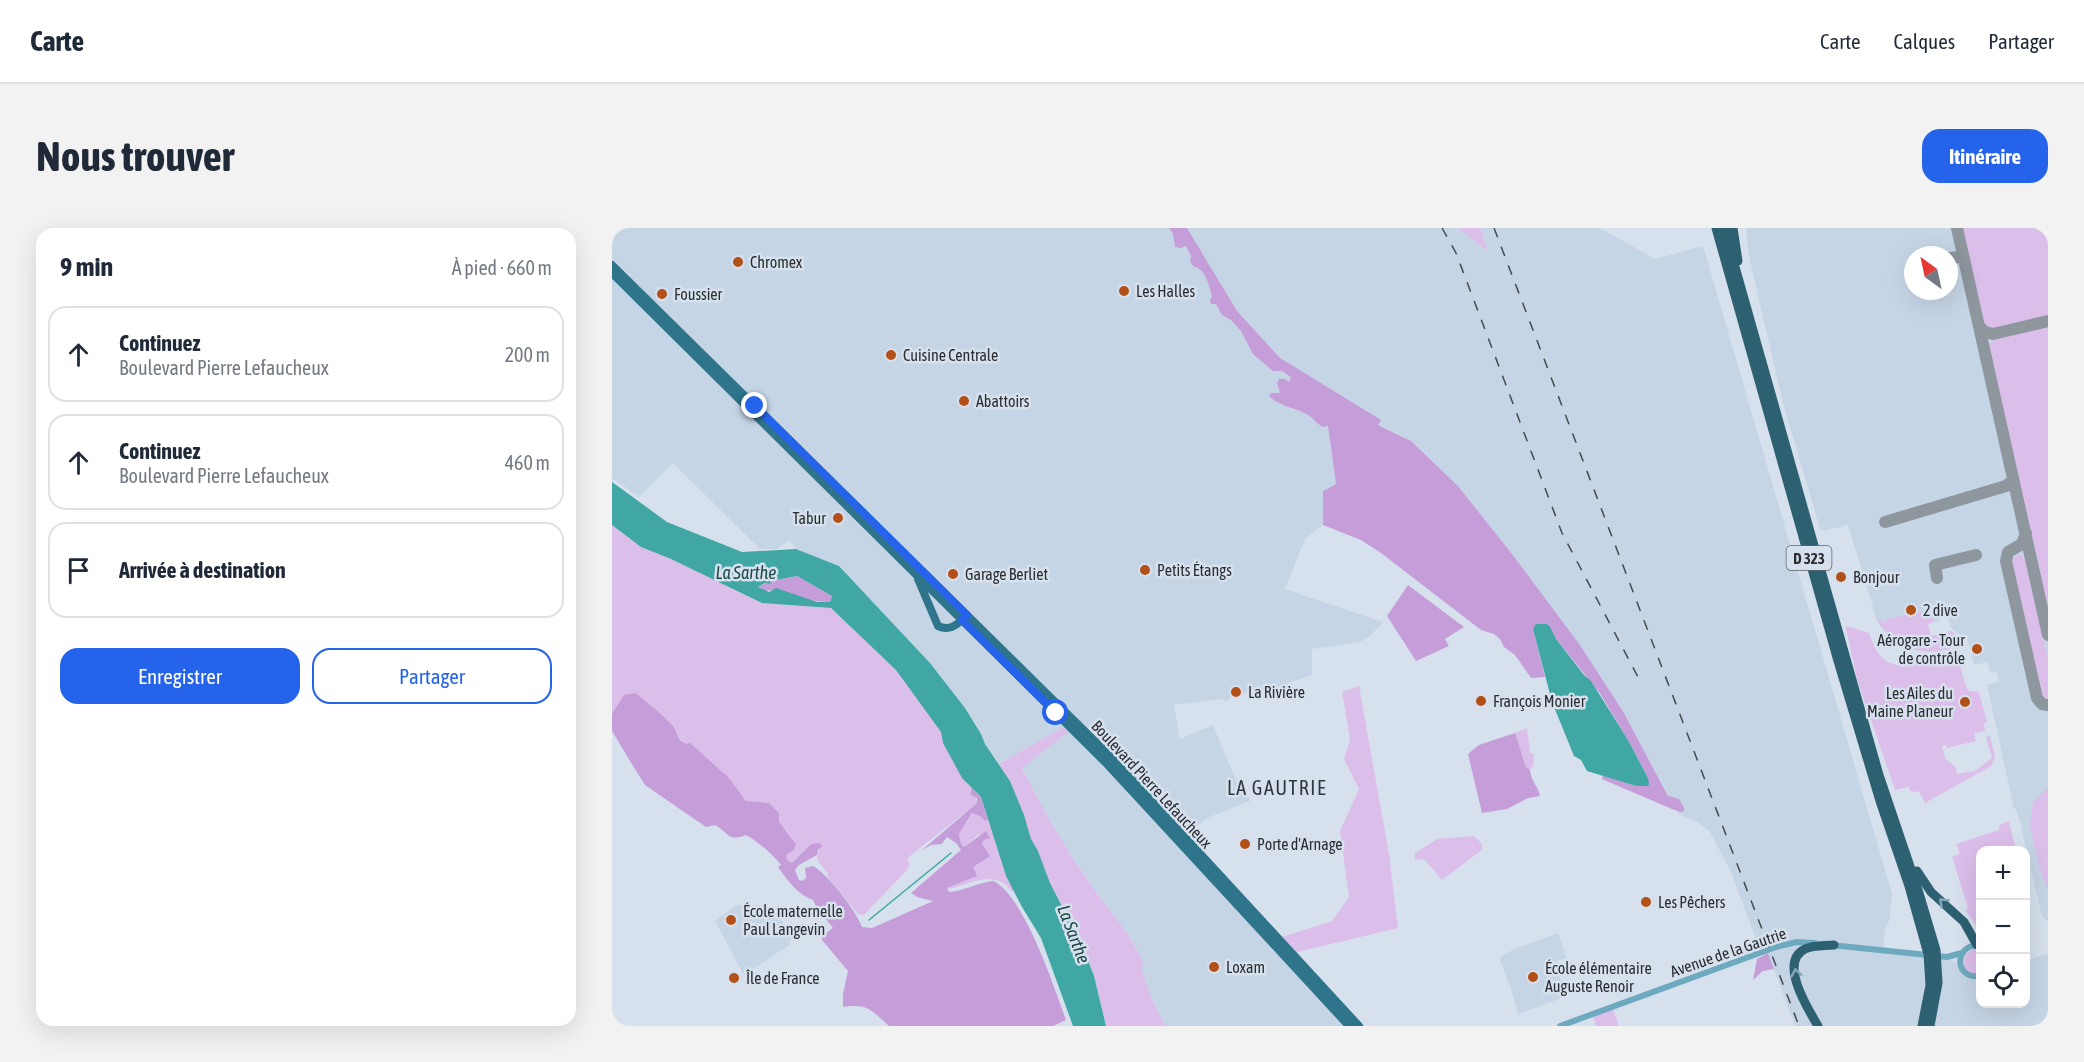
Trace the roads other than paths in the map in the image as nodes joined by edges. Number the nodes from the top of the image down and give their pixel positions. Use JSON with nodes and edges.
{"nodes":[{"id":1,"x":1715,"y":228,"type":"edge"},
{"id":2,"x":1724,"y":228,"type":"edge"},
{"id":3,"x":1733,"y":228,"type":"edge"},
{"id":4,"x":612,"y":265,"type":"edge"},
{"id":5,"x":612,"y":273,"type":"edge"},
{"id":6,"x":1744,"y":296,"type":"junction"},
{"id":7,"x":1780,"y":425,"type":"junction"},
{"id":8,"x":1829,"y":565,"type":"dead end"},
{"id":9,"x":910,"y":568,"type":"junction"},
{"id":10,"x":965,"y":618,"type":"junction"},
{"id":11,"x":1841,"y":622,"type":"dead end"},
{"id":12,"x":1852,"y":678,"type":"junction"},
{"id":13,"x":1908,"y":860,"type":"junction"},
{"id":14,"x":1976,"y":941,"type":"edge"},
{"id":15,"x":1834,"y":945,"type":"junction"},
{"id":16,"x":1976,"y":946,"type":"edge"},
{"id":17,"x":1962,"y":953,"type":"junction"},
{"id":18,"x":1947,"y":957,"type":"junction"},
{"id":19,"x":1960,"y":963,"type":"junction"},
{"id":20,"x":1976,"y":977,"type":"edge"},
{"id":21,"x":1349,"y":1026,"type":"edge"},
{"id":22,"x":1359,"y":1026,"type":"edge"},
{"id":23,"x":1560,"y":1026,"type":"edge"},
{"id":24,"x":1818,"y":1026,"type":"edge"},
{"id":25,"x":1919,"y":1026,"type":"edge"},
{"id":26,"x":1930,"y":1026,"type":"edge"}],
"edges":[{"from":1,"to":25,"type":"highway","number":"D 323"},
{"from":2,"to":6,"type":"highway","number":"D 323"},
{"from":3,"to":6,"type":"highway"},
{"from":4,"to":10,"type":"main road","name":"Boulevard Pierre Lefaucheux"},
{"from":5,"to":9,"type":"main road","name":"Boulevard Pierre Lefaucheux"},
{"from":6,"to":7,"type":"highway","number":"D 323"},
{"from":7,"to":8,"type":"highway"},
{"from":7,"to":12,"type":"highway","number":"D 323"},
{"from":9,"to":10,"type":"main road","name":"Boulevard Pierre Lefaucheux"},
{"from":9,"to":10,"type":"main road"},
{"from":10,"to":21,"type":"main road","name":"Boulevard Pierre Lefaucheux"},
{"from":10,"to":22,"type":"main road","name":"Boulevard Pierre Lefaucheux"},
{"from":11,"to":12,"type":"highway"},
{"from":12,"to":13,"type":"highway","number":"D 323"},
{"from":14,"to":13,"type":"highway","one_way":true},
{"from":13,"to":26,"type":"highway","number":"D 323"},
{"from":15,"to":18,"type":"street","name":"Avenue de la Gautrie"},
{"from":15,"to":23,"type":"street","name":"Avenue de la Gautrie"},
{"from":24,"to":15,"type":"highway","one_way":true},
{"from":16,"to":17,"type":"street","name":"Avenue de la Gautrie"},
{"from":17,"to":18,"type":"street","name":"Avenue de la Gautrie"},
{"from":17,"to":19,"type":"street"},
{"from":18,"to":19,"type":"street","name":"Avenue de la Gautrie"},
{"from":19,"to":20,"type":"street","name":"Avenue de la Gautrie"}]}
